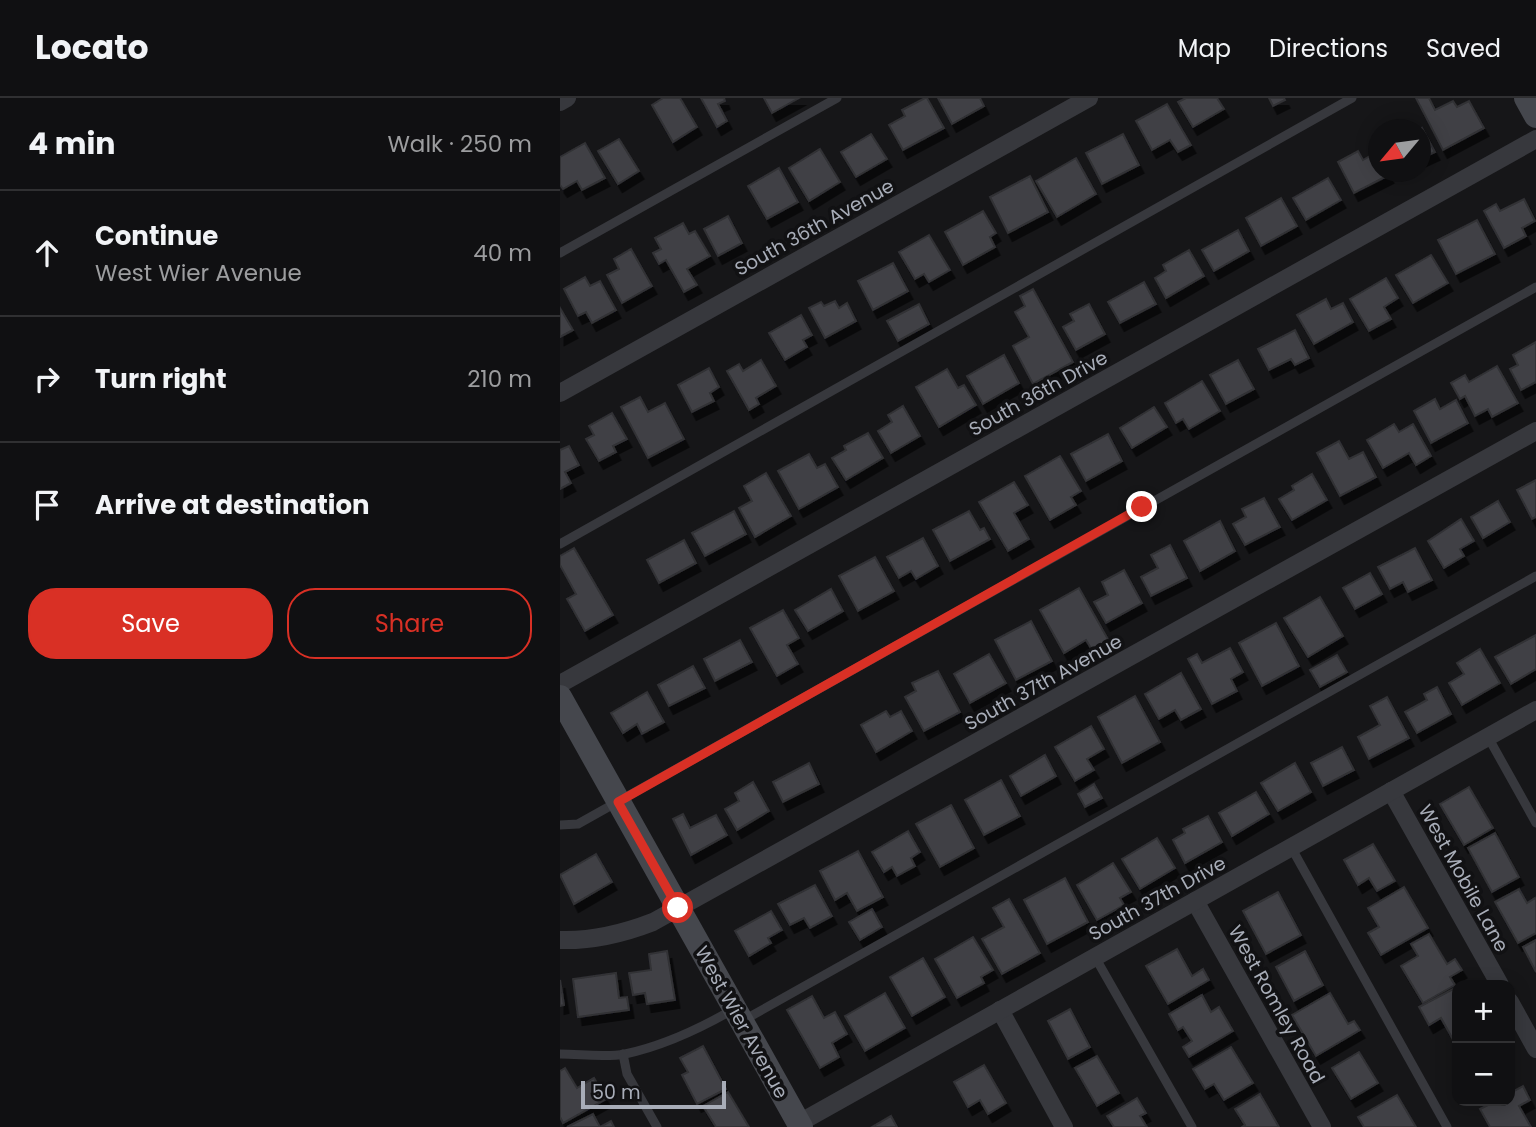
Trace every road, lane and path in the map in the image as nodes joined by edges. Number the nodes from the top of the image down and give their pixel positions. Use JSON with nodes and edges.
{"nodes":[{"id":1,"x":567,"y":98,"type":"edge"},
{"id":2,"x":837,"y":98,"type":"edge"},
{"id":3,"x":1088,"y":98,"type":"edge"},
{"id":4,"x":1352,"y":98,"type":"edge"},
{"id":5,"x":1526,"y":98,"type":"edge"},
{"id":6,"x":560,"y":102,"type":"edge"},
{"id":7,"x":1536,"y":116,"type":"edge"},
{"id":8,"x":1536,"y":139,"type":"edge"},
{"id":9,"x":560,"y":253,"type":"edge"},
{"id":10,"x":1536,"y":287,"type":"edge"},
{"id":11,"x":560,"y":393,"type":"edge"},
{"id":12,"x":1536,"y":431,"type":"edge"},
{"id":13,"x":560,"y":544,"type":"edge"},
{"id":14,"x":1536,"y":576,"type":"edge"},
{"id":15,"x":560,"y":684,"type":"edge"},
{"id":16,"x":560,"y":697,"type":"edge"},
{"id":17,"x":1536,"y":710,"type":"edge"},
{"id":18,"x":1488,"y":737,"type":"junction"},
{"id":19,"x":1391,"y":791,"type":"junction"},
{"id":20,"x":618,"y":802,"type":"junction"},
{"id":21,"x":1536,"y":823,"type":"edge"},
{"id":22,"x":560,"y":825,"type":"edge"},
{"id":23,"x":1292,"y":847,"type":"junction"},
{"id":24,"x":1195,"y":901,"type":"junction"},
{"id":25,"x":678,"y":908,"type":"junction"},
{"id":26,"x":560,"y":940,"type":"edge"},
{"id":27,"x":1095,"y":957,"type":"junction"},
{"id":28,"x":1497,"y":980,"type":"edge"},
{"id":29,"x":1000,"y":1010,"type":"junction"},
{"id":30,"x":1515,"y":1011,"type":"edge"},
{"id":31,"x":738,"y":1015,"type":"junction"},
{"id":32,"x":1536,"y":1049,"type":"edge"},
{"id":33,"x":560,"y":1054,"type":"edge"},
{"id":34,"x":622,"y":1055,"type":"junction"},
{"id":35,"x":800,"y":1125,"type":"edge"},
{"id":36,"x":657,"y":1127,"type":"edge"},
{"id":37,"x":1064,"y":1127,"type":"edge"},
{"id":38,"x":1192,"y":1127,"type":"edge"},
{"id":39,"x":1322,"y":1127,"type":"edge"},
{"id":40,"x":1447,"y":1127,"type":"edge"}],
"edges":[{"from":1,"to":6,"type":"street"},
{"from":2,"to":9,"type":"lane"},
{"from":3,"to":11,"type":"street","name":"South 36th Avenue"},
{"from":4,"to":13,"type":"lane"},
{"from":5,"to":7,"type":"street"},
{"from":8,"to":15,"type":"street","name":"South 36th Drive"},
{"from":10,"to":20,"type":"lane"},
{"from":12,"to":25,"type":"street","name":"South 37th Avenue"},
{"from":14,"to":31,"type":"lane"},
{"from":16,"to":20,"type":"street","name":"West Wier Avenue"},
{"from":17,"to":18,"type":"street","name":"South 37th Drive"},
{"from":18,"to":19,"type":"street","name":"South 37th Drive"},
{"from":18,"to":21,"type":"lane"},
{"from":19,"to":23,"type":"street","name":"South 37th Drive"},
{"from":19,"to":28,"type":"street","name":"West Mobile Lane"},
{"from":20,"to":22,"type":"lane"},
{"from":20,"to":25,"type":"street","name":"West Wier Avenue"},
{"from":23,"to":24,"type":"street","name":"South 37th Drive"},
{"from":23,"to":40,"type":"lane"},
{"from":24,"to":27,"type":"street","name":"South 37th Drive"},
{"from":24,"to":39,"type":"street","name":"West Romley Road"},
{"from":25,"to":26,"type":"street","name":"South 37th Avenue"},
{"from":25,"to":31,"type":"street","name":"West Wier Avenue"},
{"from":27,"to":29,"type":"street","name":"South 37th Drive"},
{"from":27,"to":38,"type":"lane"},
{"from":29,"to":35,"type":"street","name":"South 37th Drive"},
{"from":29,"to":37,"type":"street"},
{"from":30,"to":32,"type":"street"},
{"from":31,"to":34,"type":"lane"},
{"from":31,"to":35,"type":"street","name":"West Wier Avenue"},
{"from":33,"to":34,"type":"lane"},
{"from":34,"to":36,"type":"lane"}]}
